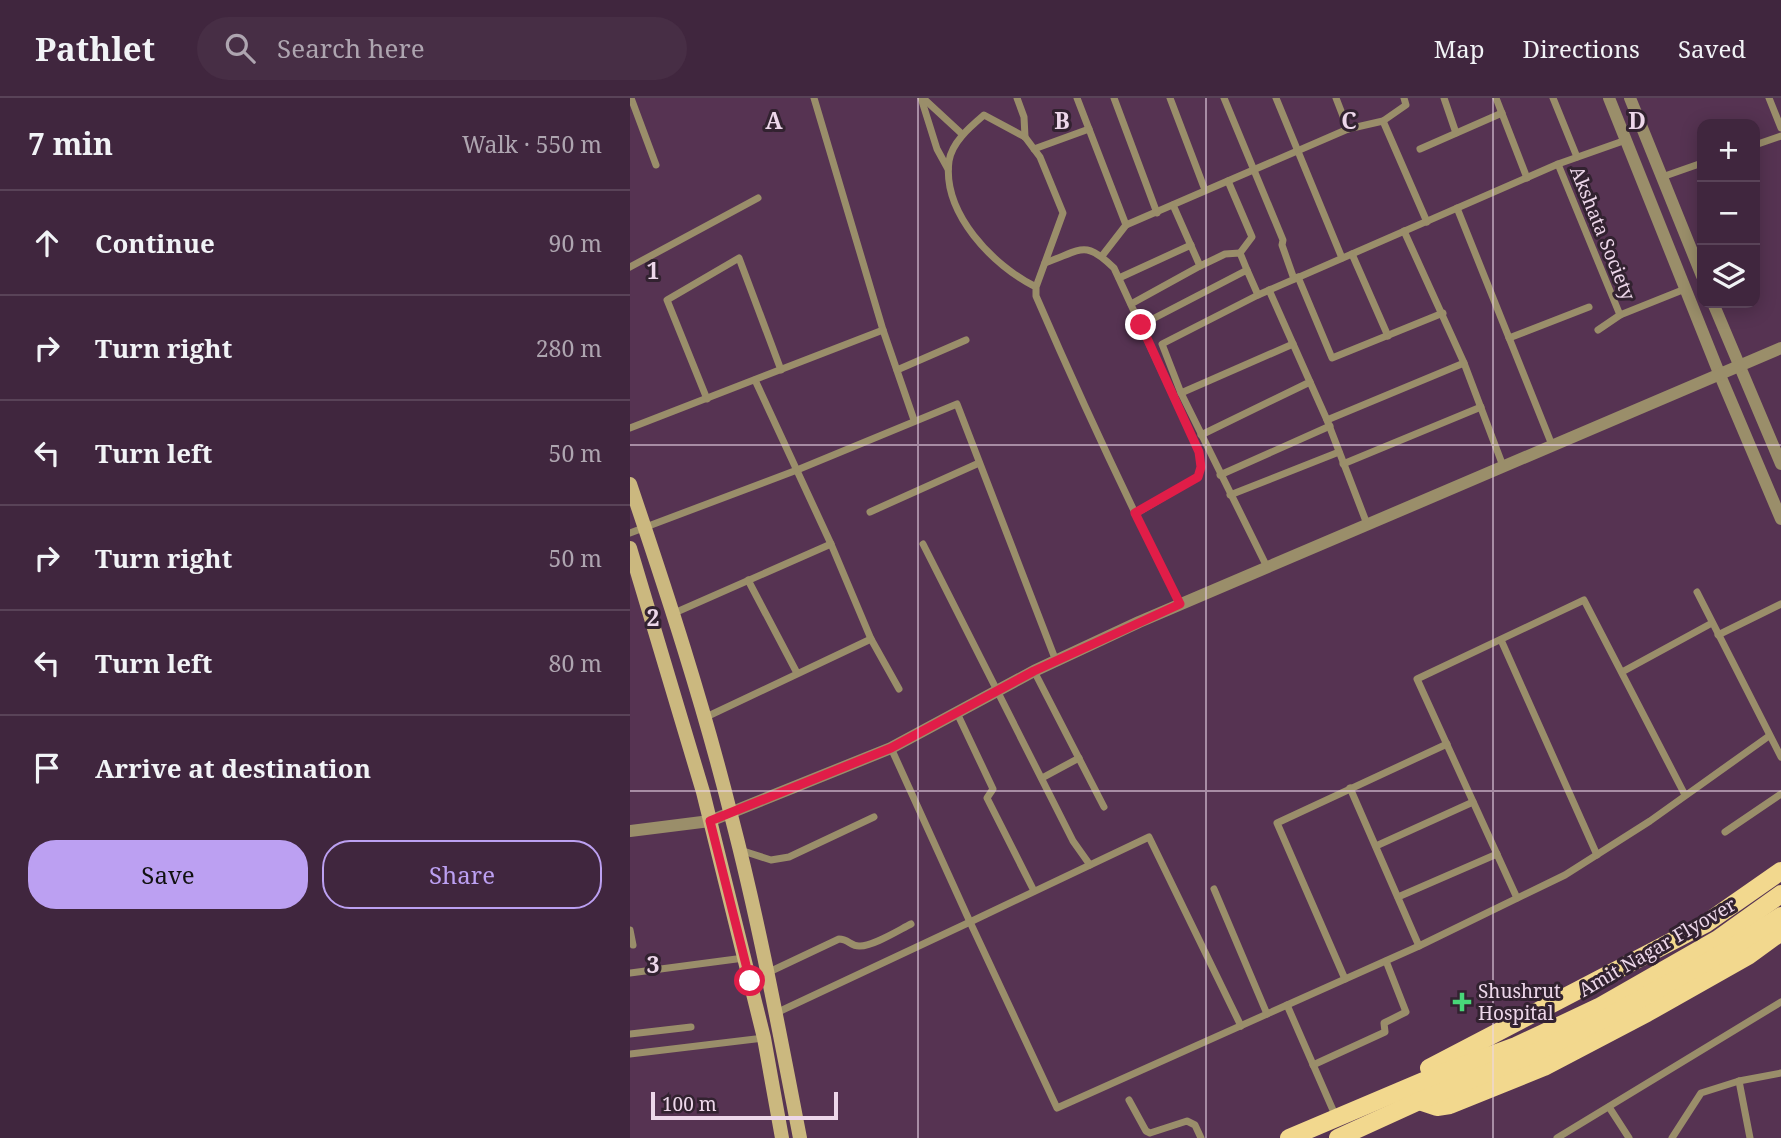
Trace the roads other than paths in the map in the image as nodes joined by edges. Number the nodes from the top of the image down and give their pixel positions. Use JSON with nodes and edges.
{"nodes":[{"id":1,"x":631,"y":98,"type":"edge"},
{"id":2,"x":814,"y":98,"type":"edge"},
{"id":3,"x":922,"y":98,"type":"edge"},
{"id":4,"x":1017,"y":98,"type":"edge"},
{"id":5,"x":1077,"y":98,"type":"edge"},
{"id":6,"x":1114,"y":98,"type":"edge"},
{"id":7,"x":1170,"y":98,"type":"edge"},
{"id":8,"x":1224,"y":98,"type":"edge"},
{"id":9,"x":1276,"y":98,"type":"edge"},
{"id":10,"x":1336,"y":98,"type":"edge"},
{"id":11,"x":1404,"y":98,"type":"edge"},
{"id":12,"x":1444,"y":98,"type":"edge"},
{"id":13,"x":1496,"y":98,"type":"edge"},
{"id":14,"x":1553,"y":98,"type":"edge"},
{"id":15,"x":1609,"y":98,"type":"edge"},
{"id":16,"x":1630,"y":98,"type":"edge"},
{"id":17,"x":1769,"y":98,"type":"edge"},
{"id":18,"x":1502,"y":113,"type":"junction"},
{"id":19,"x":1779,"y":118,"type":"edge"},
{"id":20,"x":1383,"y":121,"type":"junction"},
{"id":21,"x":1781,"y":128,"type":"edge"},
{"id":22,"x":1089,"y":129,"type":"junction"},
{"id":23,"x":1348,"y":129,"type":"junction"},
{"id":24,"x":1456,"y":133,"type":"junction"},
{"id":25,"x":962,"y":134,"type":"junction"},
{"id":26,"x":1781,"y":136,"type":"edge"},
{"id":27,"x":1025,"y":137,"type":"junction"},
{"id":28,"x":1626,"y":140,"type":"junction"},
{"id":29,"x":1760,"y":143,"type":"edge"},
{"id":30,"x":1034,"y":149,"type":"junction"},
{"id":31,"x":1420,"y":149,"type":"dead end"},
{"id":32,"x":1296,"y":151,"type":"junction"},
{"id":33,"x":1577,"y":157,"type":"junction"},
{"id":34,"x":1558,"y":164,"type":"junction"},
{"id":35,"x":656,"y":165,"type":"dead end"},
{"id":36,"x":1697,"y":165,"type":"edge"},
{"id":37,"x":1252,"y":170,"type":"junction"},
{"id":38,"x":950,"y":173,"type":"junction"},
{"id":39,"x":1662,"y":177,"type":"junction"},
{"id":40,"x":1527,"y":178,"type":"junction"},
{"id":41,"x":1228,"y":181,"type":"junction"},
{"id":42,"x":1205,"y":190,"type":"junction"},
{"id":43,"x":758,"y":198,"type":"dead end"},
{"id":44,"x":1173,"y":205,"type":"junction"},
{"id":45,"x":1457,"y":208,"type":"junction"},
{"id":46,"x":1157,"y":213,"type":"junction"},
{"id":47,"x":1427,"y":222,"type":"junction"},
{"id":48,"x":1126,"y":225,"type":"junction"},
{"id":49,"x":1404,"y":231,"type":"junction"},
{"id":50,"x":1191,"y":245,"type":"junction"},
{"id":51,"x":1240,"y":253,"type":"junction"},
{"id":52,"x":1352,"y":254,"type":"junction"},
{"id":53,"x":1102,"y":256,"type":"junction"},
{"id":54,"x":1342,"y":258,"type":"junction"},
{"id":55,"x":1045,"y":263,"type":"junction"},
{"id":56,"x":1697,"y":264,"type":"edge"},
{"id":57,"x":1200,"y":266,"type":"junction"},
{"id":58,"x":630,"y":267,"type":"edge"},
{"id":59,"x":1247,"y":270,"type":"junction"},
{"id":60,"x":1119,"y":278,"type":"junction"},
{"id":61,"x":1296,"y":278,"type":"junction"},
{"id":62,"x":1036,"y":287,"type":"junction"},
{"id":63,"x":1685,"y":289,"type":"junction"},
{"id":64,"x":1269,"y":290,"type":"junction"},
{"id":65,"x":1258,"y":295,"type":"junction"},
{"id":66,"x":1131,"y":304,"type":"junction"},
{"id":67,"x":1589,"y":307,"type":"dead end"},
{"id":68,"x":1715,"y":308,"type":"edge"},
{"id":69,"x":1443,"y":313,"type":"junction"},
{"id":70,"x":1620,"y":315,"type":"junction"},
{"id":71,"x":1141,"y":325,"type":"junction"},
{"id":72,"x":883,"y":330,"type":"junction"},
{"id":73,"x":1598,"y":330,"type":"dead end"},
{"id":74,"x":1388,"y":336,"type":"junction"},
{"id":75,"x":1509,"y":338,"type":"junction"},
{"id":76,"x":966,"y":340,"type":"dead end"},
{"id":77,"x":1293,"y":344,"type":"junction"},
{"id":78,"x":1781,"y":348,"type":"edge"},
{"id":79,"x":1464,"y":363,"type":"junction"},
{"id":80,"x":1738,"y":365,"type":"junction"},
{"id":81,"x":781,"y":370,"type":"junction"},
{"id":82,"x":897,"y":370,"type":"junction"},
{"id":83,"x":1719,"y":373,"type":"junction"},
{"id":84,"x":755,"y":380,"type":"junction"},
{"id":85,"x":1310,"y":383,"type":"junction"},
{"id":86,"x":1181,"y":393,"type":"junction"},
{"id":87,"x":707,"y":398,"type":"junction"},
{"id":88,"x":1481,"y":407,"type":"junction"},
{"id":89,"x":914,"y":420,"type":"junction"},
{"id":90,"x":1328,"y":423,"type":"junction"},
{"id":91,"x":630,"y":428,"type":"edge"},
{"id":92,"x":1201,"y":435,"type":"junction"},
{"id":93,"x":1552,"y":445,"type":"junction"},
{"id":94,"x":1339,"y":452,"type":"junction"},
{"id":95,"x":979,"y":463,"type":"junction"},
{"id":96,"x":1343,"y":464,"type":"junction"},
{"id":97,"x":1781,"y":464,"type":"edge"},
{"id":98,"x":1503,"y":466,"type":"junction"},
{"id":99,"x":797,"y":470,"type":"junction"},
{"id":100,"x":1220,"y":475,"type":"junction"},
{"id":101,"x":630,"y":484,"type":"edge"},
{"id":102,"x":1230,"y":495,"type":"junction"},
{"id":103,"x":870,"y":512,"type":"dead end"},
{"id":104,"x":1135,"y":513,"type":"junction"},
{"id":105,"x":1781,"y":519,"type":"edge"},
{"id":106,"x":1367,"y":524,"type":"junction"},
{"id":107,"x":645,"y":527,"type":"junction"},
{"id":108,"x":630,"y":533,"type":"edge"},
{"id":109,"x":831,"y":544,"type":"junction"},
{"id":110,"x":923,"y":544,"type":"dead end"},
{"id":111,"x":630,"y":548,"type":"edge"},
{"id":112,"x":1267,"y":567,"type":"junction"},
{"id":113,"x":748,"y":580,"type":"junction"},
{"id":114,"x":1697,"y":592,"type":"dead end"},
{"id":115,"x":1180,"y":604,"type":"junction"},
{"id":116,"x":1781,"y":604,"type":"edge"},
{"id":117,"x":672,"y":614,"type":"junction"},
{"id":118,"x":1712,"y":623,"type":"junction"},
{"id":119,"x":1718,"y":635,"type":"junction"},
{"id":120,"x":871,"y":639,"type":"junction"},
{"id":121,"x":1501,"y":640,"type":"junction"},
{"id":122,"x":1057,"y":661,"type":"junction"},
{"id":123,"x":1034,"y":671,"type":"junction"},
{"id":124,"x":1622,"y":672,"type":"junction"},
{"id":125,"x":797,"y":673,"type":"junction"},
{"id":126,"x":899,"y":689,"type":"dead end"},
{"id":127,"x":998,"y":690,"type":"junction"},
{"id":128,"x":957,"y":713,"type":"junction"},
{"id":129,"x":703,"y":719,"type":"junction"},
{"id":130,"x":1769,"y":736,"type":"junction"},
{"id":131,"x":1447,"y":744,"type":"junction"},
{"id":132,"x":891,"y":748,"type":"junction"},
{"id":133,"x":1781,"y":757,"type":"edge"},
{"id":134,"x":1079,"y":758,"type":"junction"},
{"id":135,"x":1042,"y":778,"type":"junction"},
{"id":136,"x":1350,"y":789,"type":"junction"},
{"id":137,"x":1781,"y":794,"type":"edge"},
{"id":138,"x":1685,"y":795,"type":"junction"},
{"id":139,"x":1473,"y":802,"type":"junction"},
{"id":140,"x":1104,"y":807,"type":"dead end"},
{"id":141,"x":731,"y":813,"type":"junction"},
{"id":142,"x":874,"y":817,"type":"dead end"},
{"id":143,"x":710,"y":821,"type":"junction"},
{"id":144,"x":630,"y":831,"type":"edge"},
{"id":145,"x":1725,"y":832,"type":"dead end"},
{"id":146,"x":1376,"y":846,"type":"junction"},
{"id":147,"x":740,"y":850,"type":"junction"},
{"id":148,"x":1497,"y":854,"type":"junction"},
{"id":149,"x":1597,"y":855,"type":"junction"},
{"id":150,"x":1090,"y":865,"type":"junction"},
{"id":151,"x":1781,"y":871,"type":"edge"},
{"id":152,"x":1214,"y":889,"type":"dead end"},
{"id":153,"x":1034,"y":891,"type":"junction"},
{"id":154,"x":1781,"y":894,"type":"edge"},
{"id":155,"x":1398,"y":897,"type":"junction"},
{"id":156,"x":1517,"y":898,"type":"junction"},
{"id":157,"x":1781,"y":916,"type":"edge"},
{"id":158,"x":970,"y":922,"type":"junction"},
{"id":159,"x":911,"y":924,"type":"dead end"},
{"id":160,"x":630,"y":930,"type":"edge"},
{"id":161,"x":1781,"y":932,"type":"edge"},
{"id":162,"x":633,"y":946,"type":"dead end"},
{"id":163,"x":1419,"y":946,"type":"junction"},
{"id":164,"x":744,"y":958,"type":"junction"},
{"id":165,"x":1386,"y":961,"type":"junction"},
{"id":166,"x":630,"y":973,"type":"edge"},
{"id":167,"x":767,"y":973,"type":"junction"},
{"id":168,"x":1345,"y":979,"type":"junction"},
{"id":169,"x":1781,"y":1002,"type":"edge"},
{"id":170,"x":1287,"y":1005,"type":"junction"},
{"id":171,"x":776,"y":1013,"type":"junction"},
{"id":172,"x":1267,"y":1014,"type":"junction"},
{"id":173,"x":1241,"y":1026,"type":"junction"},
{"id":174,"x":691,"y":1027,"type":"dead end"},
{"id":175,"x":630,"y":1034,"type":"edge"},
{"id":176,"x":764,"y":1038,"type":"junction"},
{"id":177,"x":630,"y":1054,"type":"edge"},
{"id":178,"x":1313,"y":1065,"type":"junction"},
{"id":179,"x":1781,"y":1073,"type":"edge"},
{"id":180,"x":1739,"y":1081,"type":"junction"},
{"id":181,"x":1442,"y":1082,"type":"junction"},
{"id":182,"x":1396,"y":1093,"type":"junction"},
{"id":183,"x":1129,"y":1100,"type":"dead end"},
{"id":184,"x":1419,"y":1101,"type":"junction"},
{"id":185,"x":1609,"y":1107,"type":"junction"},
{"id":186,"x":1336,"y":1118,"type":"junction"},
{"id":187,"x":1569,"y":1130,"type":"junction"},
{"id":188,"x":782,"y":1138,"type":"edge"},
{"id":189,"x":800,"y":1138,"type":"edge"},
{"id":190,"x":1201,"y":1138,"type":"edge"},
{"id":191,"x":1289,"y":1138,"type":"edge"},
{"id":192,"x":1338,"y":1138,"type":"edge"},
{"id":193,"x":1557,"y":1138,"type":"edge"},
{"id":194,"x":1574,"y":1138,"type":"edge"},
{"id":195,"x":1629,"y":1138,"type":"edge"},
{"id":196,"x":1672,"y":1138,"type":"edge"},
{"id":197,"x":1750,"y":1138,"type":"edge"}],
"edges":[{"from":1,"to":35,"type":"street"},
{"from":2,"to":72,"type":"street"},
{"from":3,"to":25,"type":"street"},
{"from":3,"to":38,"type":"street"},
{"from":4,"to":27,"type":"street"},
{"from":5,"to":22,"type":"street"},
{"from":6,"to":46,"type":"street"},
{"from":7,"to":42,"type":"street"},
{"from":8,"to":37,"type":"street"},
{"from":9,"to":32,"type":"street"},
{"from":10,"to":23,"type":"street"},
{"from":11,"to":20,"type":"street"},
{"from":12,"to":24,"type":"street"},
{"from":13,"to":18,"type":"street"},
{"from":14,"to":33,"type":"street"},
{"from":15,"to":28,"type":"street"},
{"from":16,"to":39,"type":"street"},
{"from":17,"to":19,"type":"street"},
{"from":18,"to":24,"type":"street"},
{"from":18,"to":40,"type":"street"},
{"from":19,"to":21,"type":"street"},
{"from":20,"to":23,"type":"street"},
{"from":20,"to":47,"type":"street"},
{"from":22,"to":30,"type":"street"},
{"from":22,"to":48,"type":"street"},
{"from":23,"to":32,"type":"street"},
{"from":24,"to":31,"type":"street"},
{"from":25,"to":27,"type":"street"},
{"from":25,"to":38,"type":"street"},
{"from":26,"to":29,"type":"street"},
{"from":27,"to":30,"type":"street"},
{"from":28,"to":33,"type":"street"},
{"from":28,"to":63,"type":"street"},
{"from":30,"to":55,"type":"street"},
{"from":32,"to":37,"type":"street"},
{"from":32,"to":54,"type":"street"},
{"from":33,"to":34,"type":"street"},
{"from":34,"to":40,"type":"street"},
{"from":34,"to":70,"type":"street","name":"Akshata Society"},
{"from":36,"to":39,"type":"street"},
{"from":37,"to":41,"type":"street"},
{"from":37,"to":61,"type":"street"},
{"from":38,"to":62,"type":"street"},
{"from":39,"to":56,"type":"street"},
{"from":40,"to":45,"type":"street"},
{"from":41,"to":42,"type":"street"},
{"from":41,"to":51,"type":"street"},
{"from":42,"to":44,"type":"street"},
{"from":43,"to":58,"type":"street"},
{"from":44,"to":46,"type":"street"},
{"from":44,"to":50,"type":"street"},
{"from":45,"to":47,"type":"street"},
{"from":45,"to":75,"type":"street"},
{"from":46,"to":48,"type":"street"},
{"from":47,"to":49,"type":"street"},
{"from":48,"to":53,"type":"street"},
{"from":49,"to":52,"type":"street"},
{"from":49,"to":69,"type":"street"},
{"from":50,"to":57,"type":"street"},
{"from":50,"to":60,"type":"street"},
{"from":51,"to":57,"type":"street"},
{"from":51,"to":59,"type":"street"},
{"from":52,"to":54,"type":"street"},
{"from":52,"to":74,"type":"street"},
{"from":53,"to":55,"type":"street"},
{"from":53,"to":60,"type":"street"},
{"from":54,"to":61,"type":"street"},
{"from":55,"to":62,"type":"street"},
{"from":57,"to":66,"type":"street"},
{"from":59,"to":65,"type":"street"},
{"from":59,"to":71,"type":"street"},
{"from":60,"to":66,"type":"street"},
{"from":61,"to":64,"type":"street"},
{"from":61,"to":74,"type":"street"},
{"from":62,"to":104,"type":"street"},
{"from":63,"to":70,"type":"street"},
{"from":63,"to":83,"type":"street"},
{"from":64,"to":65,"type":"street"},
{"from":64,"to":77,"type":"street"},
{"from":65,"to":86,"type":"street"},
{"from":66,"to":71,"type":"street"},
{"from":67,"to":75,"type":"street"},
{"from":68,"to":80,"type":"street"},
{"from":69,"to":74,"type":"street"},
{"from":69,"to":79,"type":"street"},
{"from":70,"to":73,"type":"street"},
{"from":71,"to":104,"type":"street"},
{"from":72,"to":81,"type":"street"},
{"from":72,"to":82,"type":"street"},
{"from":75,"to":93,"type":"street"},
{"from":76,"to":82,"type":"street"},
{"from":77,"to":85,"type":"street"},
{"from":77,"to":86,"type":"street"},
{"from":78,"to":80,"type":"street"},
{"from":79,"to":88,"type":"street"},
{"from":79,"to":90,"type":"street"},
{"from":80,"to":83,"type":"street"},
{"from":80,"to":97,"type":"street"},
{"from":81,"to":84,"type":"street"},
{"from":81,"to":87,"type":"street"},
{"from":82,"to":89,"type":"street"},
{"from":83,"to":93,"type":"street"},
{"from":83,"to":105,"type":"street"},
{"from":84,"to":87,"type":"street"},
{"from":84,"to":99,"type":"street"},
{"from":85,"to":90,"type":"street"},
{"from":85,"to":92,"type":"street"},
{"from":86,"to":92,"type":"street"},
{"from":87,"to":91,"type":"street"},
{"from":88,"to":96,"type":"street"},
{"from":88,"to":98,"type":"street"},
{"from":89,"to":95,"type":"street"},
{"from":89,"to":99,"type":"street"},
{"from":90,"to":94,"type":"street"},
{"from":90,"to":100,"type":"street"},
{"from":92,"to":100,"type":"street"},
{"from":93,"to":98,"type":"street"},
{"from":94,"to":96,"type":"street"},
{"from":94,"to":102,"type":"street"},
{"from":95,"to":103,"type":"street"},
{"from":95,"to":122,"type":"street"},
{"from":96,"to":106,"type":"street"},
{"from":98,"to":106,"type":"street"},
{"from":99,"to":107,"type":"street"},
{"from":99,"to":109,"type":"street"},
{"from":100,"to":102,"type":"street"},
{"from":101,"to":107,"type":"main road"},
{"from":102,"to":112,"type":"street"},
{"from":104,"to":115,"type":"street"},
{"from":106,"to":112,"type":"street"},
{"from":107,"to":108,"type":"street"},
{"from":107,"to":117,"type":"main road"},
{"from":109,"to":113,"type":"street"},
{"from":109,"to":120,"type":"street"},
{"from":110,"to":127,"type":"street"},
{"from":111,"to":143,"type":"main road"},
{"from":112,"to":115,"type":"street"},
{"from":113,"to":117,"type":"street"},
{"from":113,"to":125,"type":"street"},
{"from":114,"to":118,"type":"street"},
{"from":115,"to":122,"type":"street"},
{"from":116,"to":119,"type":"street"},
{"from":117,"to":129,"type":"main road"},
{"from":118,"to":119,"type":"street"},
{"from":118,"to":124,"type":"street"},
{"from":119,"to":130,"type":"street"},
{"from":120,"to":125,"type":"street"},
{"from":120,"to":126,"type":"street"},
{"from":121,"to":124,"type":"street"},
{"from":121,"to":131,"type":"street"},
{"from":121,"to":149,"type":"street"},
{"from":122,"to":123,"type":"street"},
{"from":123,"to":127,"type":"street"},
{"from":123,"to":134,"type":"street"},
{"from":124,"to":138,"type":"street"},
{"from":125,"to":129,"type":"street"},
{"from":127,"to":128,"type":"street"},
{"from":127,"to":135,"type":"street"},
{"from":128,"to":132,"type":"street"},
{"from":128,"to":153,"type":"street"},
{"from":129,"to":141,"type":"main road"},
{"from":130,"to":133,"type":"street"},
{"from":130,"to":138,"type":"street"},
{"from":131,"to":136,"type":"street"},
{"from":131,"to":139,"type":"street"},
{"from":132,"to":141,"type":"street"},
{"from":132,"to":158,"type":"street"},
{"from":134,"to":135,"type":"street"},
{"from":134,"to":140,"type":"street"},
{"from":135,"to":150,"type":"street"},
{"from":136,"to":146,"type":"street"},
{"from":136,"to":168,"type":"street"},
{"from":137,"to":145,"type":"street"},
{"from":138,"to":149,"type":"street"},
{"from":139,"to":146,"type":"street"},
{"from":139,"to":148,"type":"street"},
{"from":141,"to":143,"type":"street"},
{"from":141,"to":147,"type":"main road"},
{"from":142,"to":147,"type":"street"},
{"from":143,"to":144,"type":"street"},
{"from":143,"to":164,"type":"main road"},
{"from":146,"to":155,"type":"street"},
{"from":147,"to":167,"type":"main road"},
{"from":148,"to":155,"type":"street"},
{"from":148,"to":156,"type":"street"},
{"from":149,"to":156,"type":"street"},
{"from":150,"to":153,"type":"street"},
{"from":150,"to":173,"type":"street"},
{"from":151,"to":182,"type":"main road"},
{"from":152,"to":172,"type":"street"},
{"from":153,"to":158,"type":"street"},
{"from":154,"to":181,"type":"main road","name":"Amit Nagar Flyover"},
{"from":155,"to":163,"type":"street"},
{"from":156,"to":163,"type":"street"},
{"from":157,"to":181,"type":"main road","name":"Amit Nagar Flyover"},
{"from":158,"to":171,"type":"street"},
{"from":158,"to":173,"type":"street"},
{"from":159,"to":167,"type":"street"},
{"from":160,"to":162,"type":"street"},
{"from":161,"to":184,"type":"main road"},
{"from":163,"to":165,"type":"street"},
{"from":164,"to":166,"type":"street"},
{"from":164,"to":176,"type":"main road"},
{"from":165,"to":168,"type":"street"},
{"from":165,"to":178,"type":"street"},
{"from":167,"to":171,"type":"main road"},
{"from":168,"to":170,"type":"street"},
{"from":169,"to":185,"type":"street"},
{"from":170,"to":172,"type":"street"},
{"from":170,"to":178,"type":"street"},
{"from":171,"to":189,"type":"main road"},
{"from":172,"to":173,"type":"street"},
{"from":174,"to":175,"type":"street"},
{"from":176,"to":177,"type":"street"},
{"from":176,"to":188,"type":"main road"},
{"from":178,"to":186,"type":"street"},
{"from":179,"to":180,"type":"street"},
{"from":180,"to":196,"type":"street"},
{"from":180,"to":197,"type":"street"},
{"from":181,"to":182,"type":"main road","name":"Amit Nagar Flyover"},
{"from":181,"to":184,"type":"main road","name":"Amit Nagar Flyover"},
{"from":182,"to":186,"type":"main road","name":"Amit Nagar Flyover"},
{"from":183,"to":190,"type":"street"},
{"from":184,"to":192,"type":"main road","name":"Amit Nagar Flyover"},
{"from":185,"to":187,"type":"street"},
{"from":185,"to":195,"type":"street"},
{"from":186,"to":191,"type":"main road","name":"Amit Nagar Flyover"},
{"from":187,"to":193,"type":"street"},
{"from":187,"to":194,"type":"street"}]}
